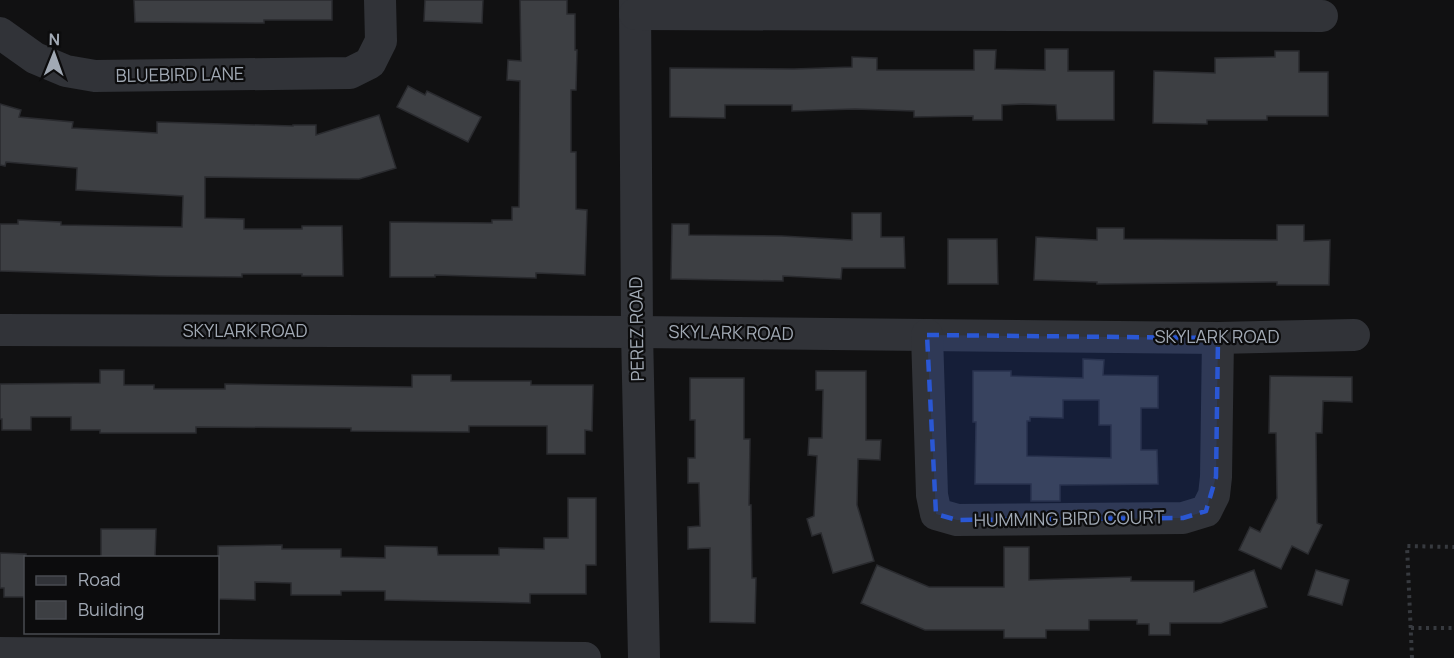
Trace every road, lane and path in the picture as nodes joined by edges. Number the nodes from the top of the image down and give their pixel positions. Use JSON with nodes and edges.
{"nodes":[{"id":1,"x":380,"y":0,"type":"edge"},
{"id":2,"x":635,"y":7,"type":"edge"},
{"id":3,"x":1322,"y":16,"type":"dead end"},
{"id":4,"x":0,"y":33,"type":"edge"},
{"id":5,"x":0,"y":330,"type":"edge"},
{"id":6,"x":637,"y":332,"type":"junction"},
{"id":7,"x":927,"y":335,"type":"junction"},
{"id":8,"x":1353,"y":335,"type":"dead end"},
{"id":9,"x":1218,"y":338,"type":"junction"},
{"id":10,"x":1454,"y":548,"type":"edge"},
{"id":11,"x":1411,"y":628,"type":"junction"},
{"id":12,"x":1454,"y":628,"type":"edge"},
{"id":13,"x":0,"y":653,"type":"edge"},
{"id":14,"x":585,"y":658,"type":"edge"},
{"id":15,"x":644,"y":658,"type":"edge"},
{"id":16,"x":1412,"y":658,"type":"edge"}],
"edges":[{"from":1,"to":4,"type":"street","name":"BLUEBIRD LANE"},
{"from":2,"to":3,"type":"street"},
{"from":2,"to":6,"type":"street","name":"PEREZ ROAD"},
{"from":5,"to":6,"type":"street","name":"SKYLARK ROAD"},
{"from":6,"to":7,"type":"street","name":"SKYLARK ROAD"},
{"from":6,"to":15,"type":"street","name":"PEREZ ROAD"},
{"from":7,"to":9,"type":"street","name":"SKYLARK ROAD"},
{"from":7,"to":9,"type":"street","name":"HUMMING BIRD COURT"},
{"from":8,"to":9,"type":"street","name":"SKYLARK ROAD"},
{"from":10,"to":11,"type":"path"},
{"from":11,"to":12,"type":"path"},
{"from":11,"to":16,"type":"path"},
{"from":13,"to":14,"type":"street"}]}
